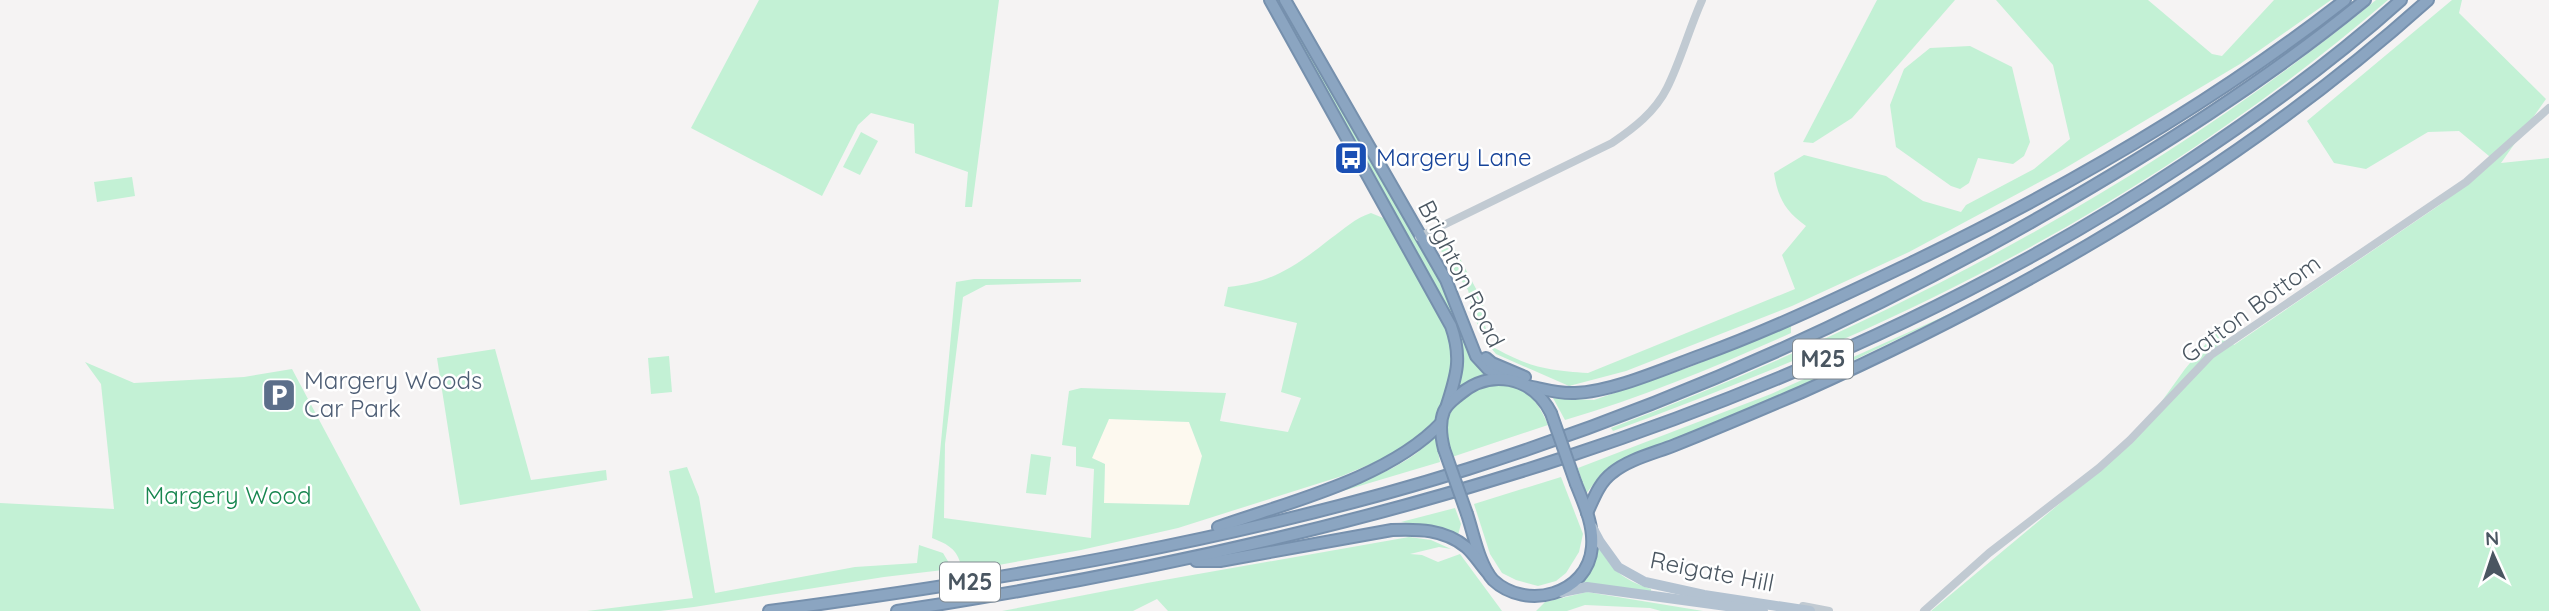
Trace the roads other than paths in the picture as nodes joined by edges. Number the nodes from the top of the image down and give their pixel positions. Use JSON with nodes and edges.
{"nodes":[{"id":1,"x":1269,"y":0,"type":"edge"},
{"id":2,"x":1285,"y":0,"type":"edge"},
{"id":3,"x":1702,"y":0,"type":"edge"},
{"id":4,"x":2345,"y":0,"type":"edge"},
{"id":5,"x":2365,"y":0,"type":"edge"},
{"id":6,"x":2401,"y":0,"type":"edge"},
{"id":7,"x":2428,"y":0,"type":"edge"},
{"id":8,"x":2549,"y":108,"type":"edge"},
{"id":9,"x":1419,"y":237,"type":"junction"},
{"id":10,"x":1461,"y":317,"type":"junction"},
{"id":11,"x":1503,"y":377,"type":"junction"},
{"id":12,"x":1528,"y":386,"type":"junction"},
{"id":13,"x":1559,"y":392,"type":"junction"},
{"id":14,"x":1447,"y":405,"type":"junction"},
{"id":15,"x":1441,"y":423,"type":"junction"},
{"id":16,"x":1589,"y":518,"type":"junction"},
{"id":17,"x":1169,"y":544,"type":"junction"},
{"id":18,"x":1172,"y":562,"type":"junction"},
{"id":19,"x":1488,"y":572,"type":"junction"},
{"id":20,"x":1696,"y":592,"type":"junction"},
{"id":21,"x":1561,"y":593,"type":"junction"},
{"id":22,"x":769,"y":611,"type":"edge"},
{"id":23,"x":897,"y":611,"type":"edge"},
{"id":24,"x":1763,"y":611,"type":"edge"},
{"id":25,"x":1810,"y":611,"type":"edge"},
{"id":26,"x":1829,"y":611,"type":"edge"},
{"id":27,"x":1924,"y":611,"type":"edge"}],
"edges":[{"from":1,"to":14,"type":"highway","name":"Brighton Road"},
{"from":2,"to":9,"type":"highway","name":"Brighton Road"},
{"from":3,"to":9,"type":"street"},
{"from":4,"to":13,"type":"highway","number":"M25"},
{"from":5,"to":17,"type":"highway","number":"M25"},
{"from":6,"to":18,"type":"highway","number":"M25"},
{"from":7,"to":16,"type":"highway","number":"M25"},
{"from":8,"to":27,"type":"street","name":"Gatton Bottom"},
{"from":9,"to":10,"type":"highway","name":"Brighton Road"},
{"from":10,"to":11,"type":"highway","name":"Brighton Road"},
{"from":10,"to":13,"type":"highway","number":"M25"},
{"from":11,"to":12,"type":"highway","name":"Brighton Road"},
{"from":11,"to":14,"type":"highway"},
{"from":12,"to":13,"type":"highway","number":"M25"},
{"from":12,"to":16,"type":"highway","bridge":true},
{"from":14,"to":15,"type":"highway","name":"Brighton Road"},
{"from":15,"to":17,"type":"highway","number":"M25"},
{"from":15,"to":19,"type":"highway","bridge":true},
{"from":16,"to":20,"type":"main road","name":"Reigate Hill"},
{"from":16,"to":21,"type":"highway"},
{"from":17,"to":22,"type":"highway","number":"M25"},
{"from":18,"to":19,"type":"highway","number":"M25"},
{"from":18,"to":23,"type":"highway","number":"M25"},
{"from":19,"to":21,"type":"highway"},
{"from":20,"to":25,"type":"main road","name":"Reigate Hill"},
{"from":20,"to":26,"type":"street"},
{"from":21,"to":24,"type":"main road","name":"Reigate Hill"}]}
